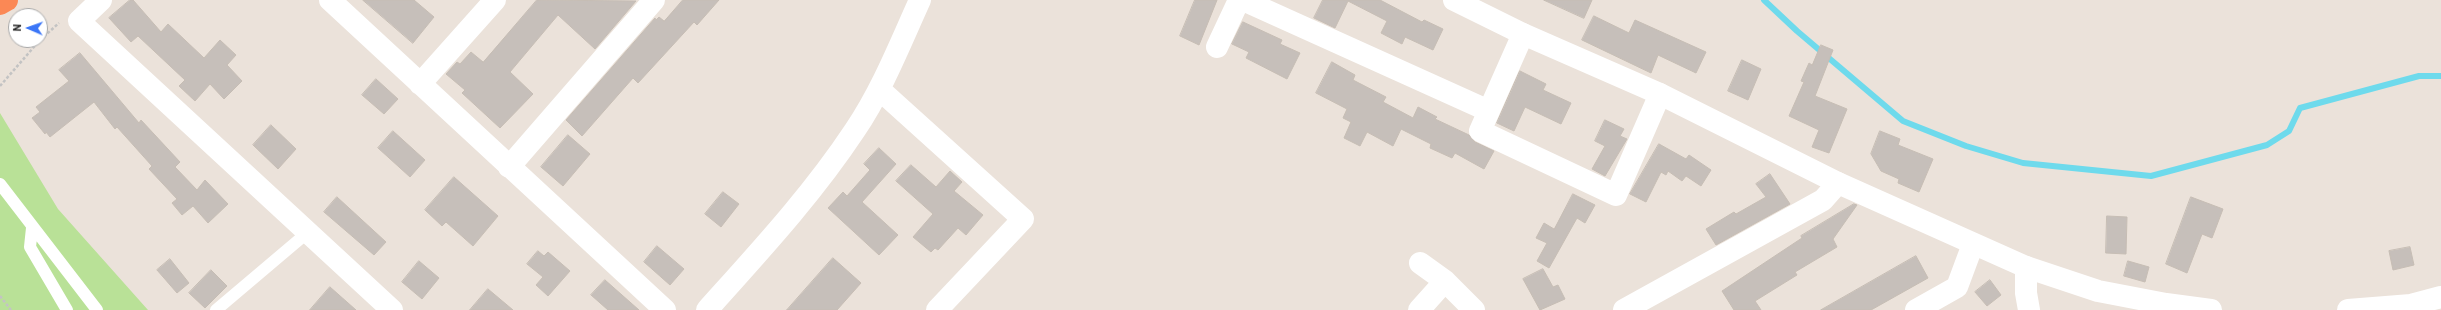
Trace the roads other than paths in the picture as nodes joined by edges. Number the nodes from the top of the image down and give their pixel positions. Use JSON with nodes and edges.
{"nodes":[{"id":1,"x":7,"y":0,"type":"edge"},
{"id":2,"x":100,"y":0,"type":"edge"},
{"id":3,"x":330,"y":0,"type":"edge"},
{"id":4,"x":495,"y":0,"type":"edge"},
{"id":5,"x":654,"y":0,"type":"edge"},
{"id":6,"x":920,"y":0,"type":"edge"},
{"id":7,"x":1239,"y":0,"type":"edge"},
{"id":8,"x":1243,"y":0,"type":"edge"},
{"id":9,"x":1454,"y":0,"type":"edge"},
{"id":10,"x":0,"y":4,"type":"edge"},
{"id":11,"x":1523,"y":34,"type":"junction"},
{"id":12,"x":1217,"y":47,"type":"dead end"},
{"id":13,"x":420,"y":84,"type":"junction"},
{"id":14,"x":879,"y":89,"type":"junction"},
{"id":15,"x":1660,"y":94,"type":"junction"},
{"id":16,"x":1489,"y":111,"type":"junction"},
{"id":17,"x":509,"y":167,"type":"junction"},
{"id":18,"x":1838,"y":183,"type":"junction"},
{"id":19,"x":0,"y":184,"type":"edge"},
{"id":20,"x":32,"y":228,"type":"junction"},
{"id":21,"x":307,"y":233,"type":"junction"},
{"id":22,"x":1973,"y":244,"type":"junction"},
{"id":23,"x":1420,"y":263,"type":"dead end"},
{"id":24,"x":2026,"y":267,"type":"junction"},
{"id":25,"x":1445,"y":281,"type":"junction"},
{"id":26,"x":2441,"y":297,"type":"edge"},
{"id":27,"x":67,"y":310,"type":"edge"},
{"id":28,"x":97,"y":310,"type":"edge"},
{"id":29,"x":216,"y":310,"type":"edge"},
{"id":30,"x":392,"y":310,"type":"edge"},
{"id":31,"x":665,"y":310,"type":"edge"},
{"id":32,"x":707,"y":310,"type":"edge"},
{"id":33,"x":937,"y":310,"type":"edge"},
{"id":34,"x":1419,"y":310,"type":"edge"},
{"id":35,"x":1474,"y":310,"type":"edge"},
{"id":36,"x":1624,"y":310,"type":"edge"},
{"id":37,"x":1916,"y":310,"type":"edge"},
{"id":38,"x":2029,"y":310,"type":"edge"},
{"id":39,"x":2211,"y":310,"type":"edge"},
{"id":40,"x":2348,"y":310,"type":"edge"}],
"edges":[{"from":1,"to":10,"type":"highway"},
{"from":2,"to":21,"type":"street"},
{"from":3,"to":13,"type":"street"},
{"from":4,"to":13,"type":"street"},
{"from":5,"to":17,"type":"street"},
{"from":6,"to":14,"type":"street"},
{"from":7,"to":12,"type":"street"},
{"from":8,"to":16,"type":"street"},
{"from":9,"to":11,"type":"street"},
{"from":11,"to":15,"type":"street"},
{"from":11,"to":16,"type":"street"},
{"from":13,"to":17,"type":"street"},
{"from":14,"to":32,"type":"street"},
{"from":14,"to":33,"type":"street"},
{"from":15,"to":16,"type":"street"},
{"from":15,"to":18,"type":"street"},
{"from":17,"to":31,"type":"street"},
{"from":18,"to":22,"type":"street"},
{"from":18,"to":36,"type":"street"},
{"from":19,"to":20,"type":"lane"},
{"from":20,"to":27,"type":"lane"},
{"from":20,"to":28,"type":"lane"},
{"from":21,"to":29,"type":"lane"},
{"from":21,"to":30,"type":"street"},
{"from":22,"to":24,"type":"street"},
{"from":22,"to":37,"type":"street"},
{"from":23,"to":25,"type":"street"},
{"from":24,"to":38,"type":"street"},
{"from":24,"to":39,"type":"street"},
{"from":25,"to":34,"type":"street"},
{"from":25,"to":35,"type":"street"},
{"from":26,"to":40,"type":"street"}]}
